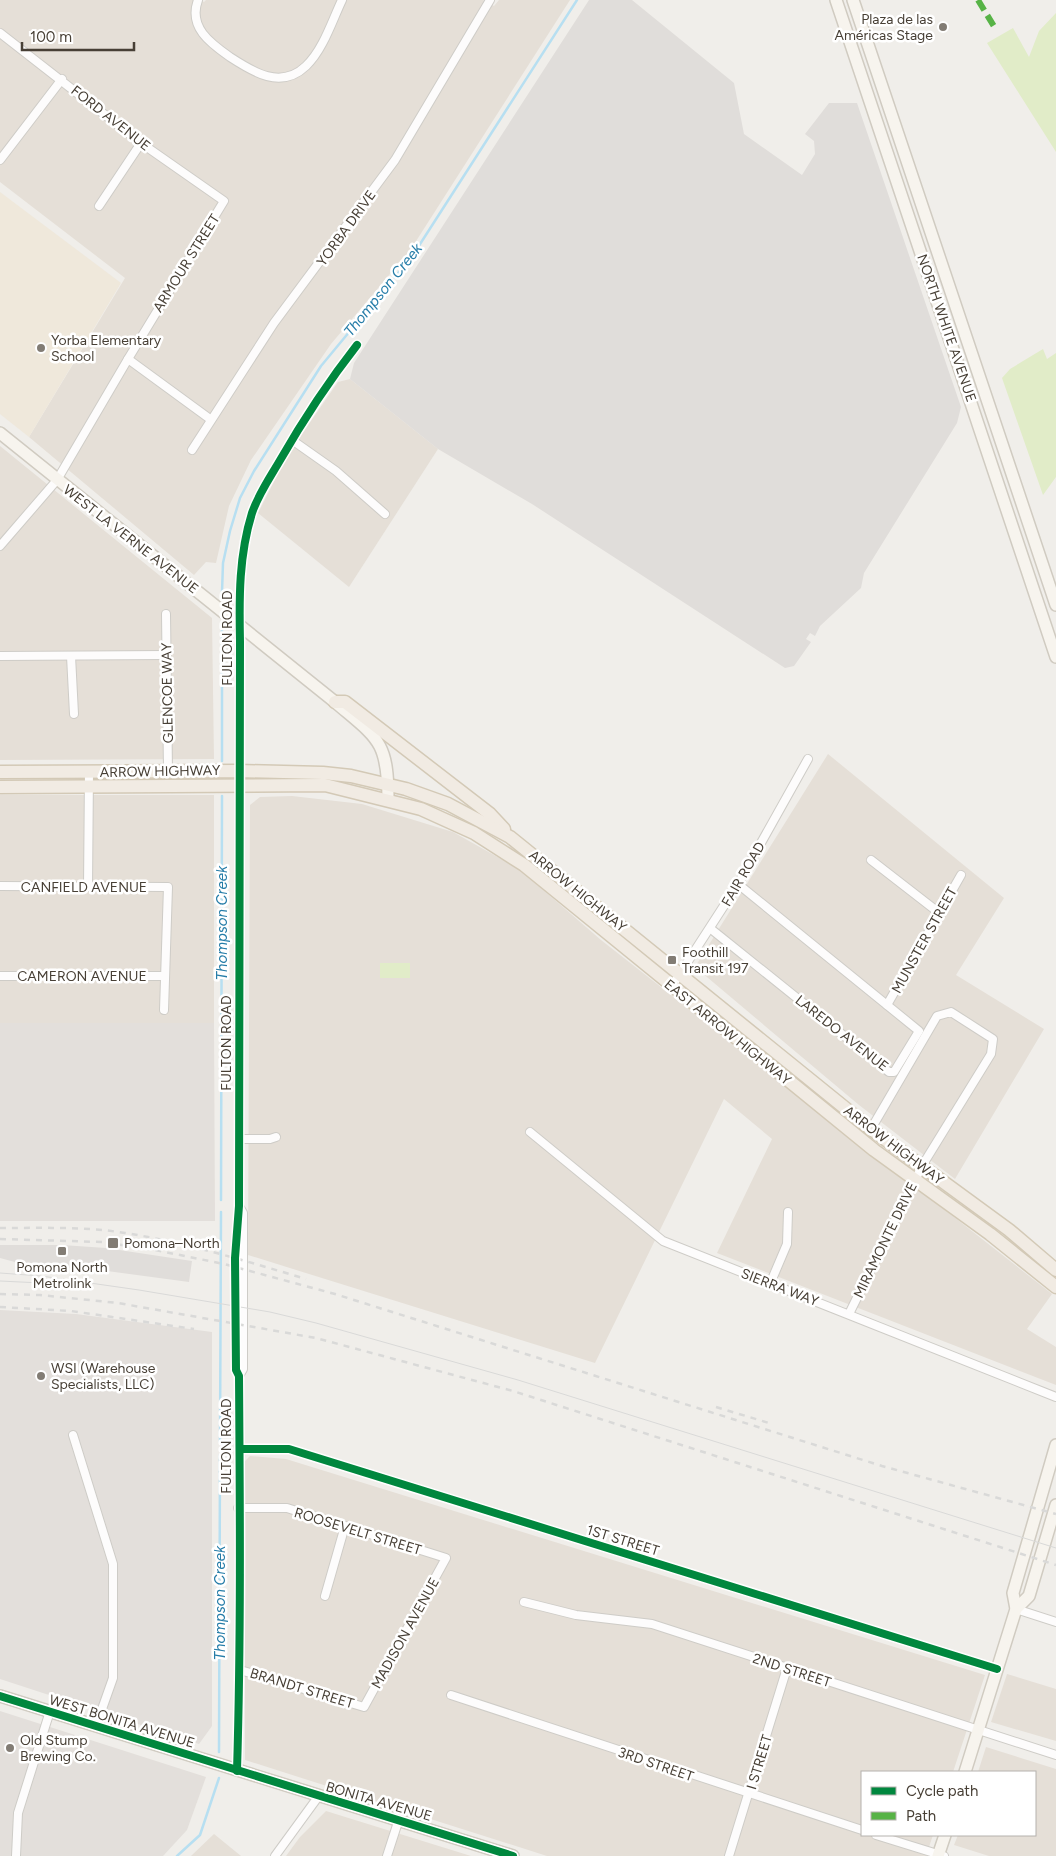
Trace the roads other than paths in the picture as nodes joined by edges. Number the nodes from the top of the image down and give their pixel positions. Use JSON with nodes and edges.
{"nodes":[{"id":1,"x":198,"y":0,"type":"edge"},
{"id":2,"x":342,"y":0,"type":"edge"},
{"id":3,"x":490,"y":0,"type":"edge"},
{"id":4,"x":836,"y":0,"type":"edge"},
{"id":5,"x":853,"y":0,"type":"edge"},
{"id":6,"x":0,"y":33,"type":"edge"},
{"id":7,"x":62,"y":80,"type":"junction"},
{"id":8,"x":141,"y":143,"type":"junction"},
{"id":9,"x":0,"y":160,"type":"edge"},
{"id":10,"x":224,"y":201,"type":"joint"},
{"id":11,"x":99,"y":206,"type":"dead end"},
{"id":12,"x":357,"y":345,"type":"dead end"},
{"id":13,"x":128,"y":359,"type":"junction"},
{"id":14,"x":210,"y":418,"type":"junction"},
{"id":15,"x":0,"y":433,"type":"edge"},
{"id":16,"x":292,"y":440,"type":"junction"},
{"id":17,"x":192,"y":450,"type":"dead end"},
{"id":18,"x":57,"y":480,"type":"junction"},
{"id":19,"x":385,"y":514,"type":"dead end"},
{"id":20,"x":0,"y":546,"type":"edge"},
{"id":21,"x":1056,"y":605,"type":"edge"},
{"id":22,"x":166,"y":614,"type":"dead end"},
{"id":23,"x":240,"y":625,"type":"junction"},
{"id":24,"x":167,"y":655,"type":"junction"},
{"id":25,"x":0,"y":656,"type":"edge"},
{"id":26,"x":71,"y":656,"type":"junction"},
{"id":27,"x":1056,"y":657,"type":"edge"},
{"id":28,"x":335,"y":702,"type":"junction"},
{"id":29,"x":74,"y":714,"type":"dead end"},
{"id":30,"x":808,"y":759,"type":"dead end"},
{"id":31,"x":168,"y":771,"type":"junction"},
{"id":32,"x":239,"y":771,"type":"junction"},
{"id":33,"x":0,"y":772,"type":"edge"},
{"id":34,"x":89,"y":772,"type":"junction"},
{"id":35,"x":388,"y":784,"type":"junction"},
{"id":36,"x":239,"y":786,"type":"junction"},
{"id":37,"x":0,"y":787,"type":"edge"},
{"id":38,"x":89,"y":788,"type":"junction"},
{"id":39,"x":388,"y":799,"type":"junction"},
{"id":40,"x":510,"y":836,"type":"junction"},
{"id":41,"x":502,"y":850,"type":"junction"},
{"id":42,"x":871,"y":860,"type":"dead end"},
{"id":43,"x":961,"y":875,"type":"dead end"},
{"id":44,"x":738,"y":884,"type":"junction"},
{"id":45,"x":0,"y":886,"type":"edge"},
{"id":46,"x":88,"y":886,"type":"junction"},
{"id":47,"x":938,"y":912,"type":"junction"},
{"id":48,"x":711,"y":929,"type":"junction"},
{"id":49,"x":680,"y":975,"type":"junction"},
{"id":50,"x":0,"y":976,"type":"edge"},
{"id":51,"x":164,"y":976,"type":"junction"},
{"id":52,"x":672,"y":986,"type":"junction"},
{"id":53,"x":887,"y":1005,"type":"junction"},
{"id":54,"x":164,"y":1010,"type":"dead end"},
{"id":55,"x":871,"y":1129,"type":"junction"},
{"id":56,"x":530,"y":1132,"type":"dead end"},
{"id":57,"x":276,"y":1137,"type":"dead end"},
{"id":58,"x":239,"y":1139,"type":"junction"},
{"id":59,"x":922,"y":1166,"type":"junction"},
{"id":60,"x":915,"y":1180,"type":"junction"},
{"id":61,"x":788,"y":1212,"type":"dead end"},
{"id":62,"x":1056,"y":1270,"type":"edge"},
{"id":63,"x":770,"y":1284,"type":"junction"},
{"id":64,"x":1056,"y":1287,"type":"edge"},
{"id":65,"x":848,"y":1314,"type":"junction"},
{"id":66,"x":1056,"y":1397,"type":"edge"},
{"id":67,"x":74,"y":1434,"type":"dead end"},
{"id":68,"x":1056,"y":1445,"type":"edge"},
{"id":69,"x":240,"y":1449,"type":"junction"},
{"id":70,"x":1056,"y":1505,"type":"edge"},
{"id":71,"x":238,"y":1508,"type":"junction"},
{"id":72,"x":345,"y":1526,"type":"junction"},
{"id":73,"x":446,"y":1558,"type":"joint"},
{"id":74,"x":325,"y":1596,"type":"dead end"},
{"id":75,"x":524,"y":1602,"type":"dead end"},
{"id":76,"x":1016,"y":1609,"type":"junction"},
{"id":77,"x":1056,"y":1622,"type":"edge"},
{"id":78,"x":787,"y":1668,"type":"junction"},
{"id":79,"x":997,"y":1668,"type":"junction"},
{"id":80,"x":240,"y":1670,"type":"junction"},
{"id":81,"x":451,"y":1695,"type":"dead end"},
{"id":82,"x":0,"y":1696,"type":"edge"},
{"id":83,"x":364,"y":1707,"type":"joint"},
{"id":84,"x":50,"y":1711,"type":"junction"},
{"id":85,"x":96,"y":1726,"type":"junction"},
{"id":86,"x":978,"y":1731,"type":"junction"},
{"id":87,"x":1056,"y":1756,"type":"edge"},
{"id":88,"x":237,"y":1770,"type":"junction"},
{"id":89,"x":965,"y":1771,"type":"edge"},
{"id":90,"x":748,"y":1795,"type":"junction"},
{"id":91,"x":318,"y":1797,"type":"junction"},
{"id":92,"x":399,"y":1819,"type":"junction"},
{"id":93,"x":861,"y":1830,"type":"edge"},
{"id":94,"x":879,"y":1836,"type":"edge"},
{"id":95,"x":945,"y":1836,"type":"edge"},
{"id":96,"x":941,"y":1855,"type":"edge"},
{"id":97,"x":16,"y":1856,"type":"edge"},
{"id":98,"x":275,"y":1856,"type":"edge"},
{"id":99,"x":387,"y":1856,"type":"edge"},
{"id":100,"x":513,"y":1856,"type":"edge"},
{"id":101,"x":729,"y":1856,"type":"edge"}],
"edges":[{"from":1,"to":2,"type":"street"},
{"from":3,"to":14,"type":"street","name":"YORBA DRIVE"},
{"from":4,"to":27,"type":"main road","name":"NORTH WHITE AVENUE"},
{"from":5,"to":21,"type":"main road","name":"NORTH WHITE AVENUE"},
{"from":6,"to":7,"type":"street","name":"FORD AVENUE"},
{"from":7,"to":8,"type":"street","name":"FORD AVENUE"},
{"from":7,"to":9,"type":"street"},
{"from":8,"to":10,"type":"street","name":"FORD AVENUE"},
{"from":8,"to":11,"type":"street"},
{"from":10,"to":13,"type":"street","name":"ARMOUR STREET"},
{"from":12,"to":16,"type":"street","name":"FULTON ROAD"},
{"from":13,"to":14,"type":"street"},
{"from":13,"to":18,"type":"street","name":"ARMOUR STREET"},
{"from":14,"to":17,"type":"street","name":"YORBA DRIVE"},
{"from":15,"to":18,"type":"main road","name":"WEST LA VERNE AVENUE"},
{"from":16,"to":19,"type":"street"},
{"from":16,"to":23,"type":"street","name":"FULTON ROAD"},
{"from":18,"to":20,"type":"street","name":"ARMOUR STREET"},
{"from":18,"to":23,"type":"main road","name":"WEST LA VERNE AVENUE"},
{"from":22,"to":24,"type":"street","name":"GLENCOE WAY"},
{"from":23,"to":28,"type":"main road","name":"WEST LA VERNE AVENUE"},
{"from":23,"to":32,"type":"street","name":"FULTON ROAD"},
{"from":24,"to":26,"type":"street"},
{"from":24,"to":31,"type":"street","name":"GLENCOE WAY"},
{"from":25,"to":26,"type":"street"},
{"from":26,"to":29,"type":"street"},
{"from":28,"to":35,"type":"main road","name":"WEST LA VERNE AVENUE"},
{"from":28,"to":40,"type":"main road"},
{"from":30,"to":44,"type":"street","name":"FAIR ROAD"},
{"from":31,"to":32,"type":"main road","name":"ARROW HIGHWAY"},
{"from":31,"to":34,"type":"main road","name":"ARROW HIGHWAY"},
{"from":32,"to":35,"type":"main road","name":"ARROW HIGHWAY"},
{"from":32,"to":36,"type":"street","name":"FULTON ROAD"},
{"from":33,"to":34,"type":"main road","name":"ARROW HIGHWAY"},
{"from":34,"to":38,"type":"street"},
{"from":35,"to":39,"type":"main road","name":"WEST LA VERNE AVENUE"},
{"from":35,"to":40,"type":"main road","name":"ARROW HIGHWAY"},
{"from":36,"to":38,"type":"main road","name":"ARROW HIGHWAY"},
{"from":36,"to":39,"type":"main road","name":"ARROW HIGHWAY"},
{"from":36,"to":58,"type":"street","name":"FULTON ROAD"},
{"from":37,"to":38,"type":"main road","name":"ARROW HIGHWAY"},
{"from":38,"to":46,"type":"street"},
{"from":39,"to":41,"type":"main road","name":"EAST ARROW HIGHWAY"},
{"from":40,"to":41,"type":"street"},
{"from":40,"to":49,"type":"main road","name":"ARROW HIGHWAY"},
{"from":41,"to":52,"type":"main road","name":"EAST ARROW HIGHWAY"},
{"from":42,"to":47,"type":"street"},
{"from":43,"to":47,"type":"street","name":"MUNSTER STREET"},
{"from":44,"to":48,"type":"street","name":"FAIR ROAD"},
{"from":44,"to":53,"type":"street","name":"LAREDO AVENUE"},
{"from":45,"to":46,"type":"street","name":"CANFIELD AVENUE"},
{"from":46,"to":51,"type":"street","name":"CANFIELD AVENUE"},
{"from":47,"to":53,"type":"street","name":"MUNSTER STREET"},
{"from":48,"to":49,"type":"street","name":"FAIR ROAD"},
{"from":48,"to":53,"type":"street","name":"LAREDO AVENUE"},
{"from":49,"to":52,"type":"street","name":"FAIR ROAD"},
{"from":49,"to":55,"type":"main road","name":"ARROW HIGHWAY"},
{"from":50,"to":51,"type":"street","name":"CAMERON AVENUE"},
{"from":51,"to":54,"type":"street"},
{"from":52,"to":60,"type":"main road","name":"EAST ARROW HIGHWAY"},
{"from":55,"to":59,"type":"main road","name":"ARROW HIGHWAY"},
{"from":55,"to":59,"type":"street","name":"MIRAMONTE DRIVE"},
{"from":56,"to":63,"type":"street","name":"SIERRA WAY"},
{"from":57,"to":58,"type":"street"},
{"from":58,"to":69,"type":"street","name":"FULTON ROAD"},
{"from":59,"to":60,"type":"street","name":"MIRAMONTE DRIVE"},
{"from":59,"to":62,"type":"main road","name":"ARROW HIGHWAY"},
{"from":60,"to":64,"type":"main road","name":"EAST ARROW HIGHWAY"},
{"from":60,"to":65,"type":"street","name":"MIRAMONTE DRIVE"},
{"from":61,"to":63,"type":"street"},
{"from":63,"to":65,"type":"street","name":"SIERRA WAY"},
{"from":65,"to":66,"type":"street","name":"SIERRA WAY"},
{"from":67,"to":85,"type":"street"},
{"from":68,"to":76,"type":"main road"},
{"from":69,"to":71,"type":"street","name":"FULTON ROAD"},
{"from":69,"to":79,"type":"street","name":"1ST STREET"},
{"from":70,"to":76,"type":"main road"},
{"from":71,"to":72,"type":"street","name":"ROOSEVELT STREET"},
{"from":71,"to":80,"type":"street","name":"FULTON ROAD"},
{"from":72,"to":73,"type":"street","name":"ROOSEVELT STREET"},
{"from":72,"to":74,"type":"street"},
{"from":73,"to":83,"type":"street","name":"MADISON AVENUE"},
{"from":75,"to":78,"type":"street","name":"2ND STREET"},
{"from":76,"to":77,"type":"street"},
{"from":76,"to":79,"type":"main road"},
{"from":78,"to":86,"type":"street","name":"2ND STREET"},
{"from":78,"to":90,"type":"street","name":"I STREET"},
{"from":79,"to":86,"type":"main road"},
{"from":80,"to":83,"type":"street","name":"BRANDT STREET"},
{"from":80,"to":88,"type":"street","name":"FULTON ROAD"},
{"from":81,"to":90,"type":"street","name":"3RD STREET"},
{"from":82,"to":84,"type":"main road","name":"WEST BONITA AVENUE"},
{"from":84,"to":85,"type":"main road","name":"WEST BONITA AVENUE"},
{"from":84,"to":97,"type":"street"},
{"from":85,"to":88,"type":"main road","name":"WEST BONITA AVENUE"},
{"from":86,"to":87,"type":"street","name":"2ND STREET"},
{"from":86,"to":89,"type":"main road"},
{"from":88,"to":91,"type":"main road","name":"BONITA AVENUE"},
{"from":90,"to":93,"type":"street","name":"3RD STREET"},
{"from":90,"to":101,"type":"street","name":"I STREET"},
{"from":91,"to":92,"type":"main road","name":"BONITA AVENUE"},
{"from":91,"to":98,"type":"street"},
{"from":92,"to":99,"type":"street"},
{"from":92,"to":100,"type":"main road","name":"BONITA AVENUE"},
{"from":94,"to":96,"type":"street"},
{"from":95,"to":96,"type":"main road"}]}
